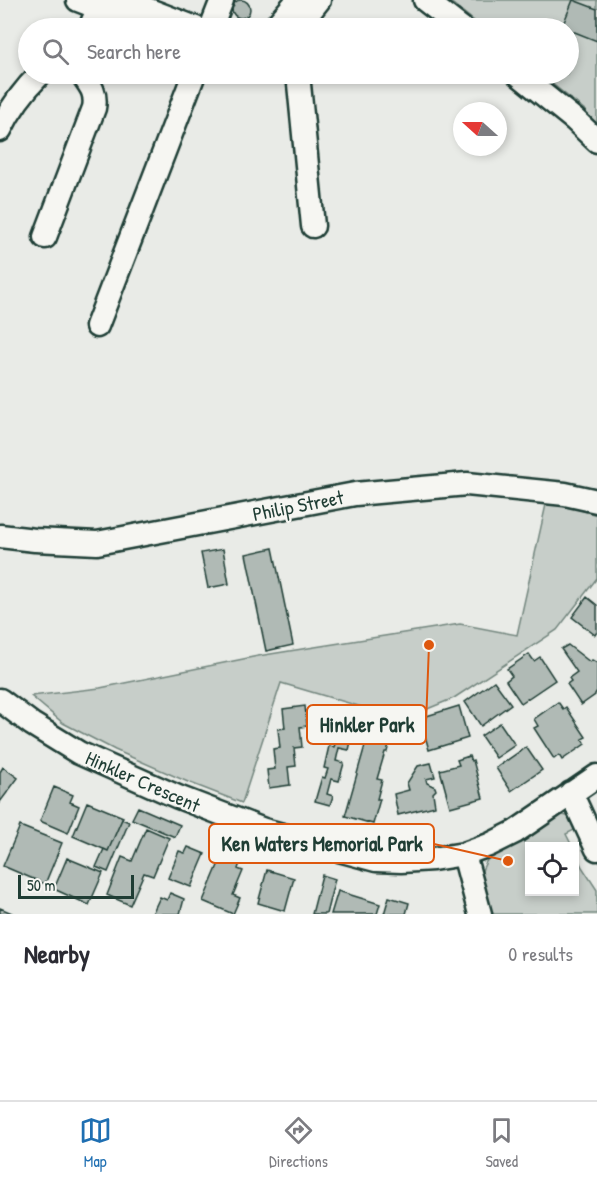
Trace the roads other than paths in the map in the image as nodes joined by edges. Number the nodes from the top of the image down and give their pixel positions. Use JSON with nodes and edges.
{"nodes":[{"id":1,"x":123,"y":0,"type":"edge"},
{"id":2,"x":222,"y":0,"type":"edge"},
{"id":3,"x":298,"y":0,"type":"edge"},
{"id":4,"x":319,"y":0,"type":"edge"},
{"id":5,"x":425,"y":0,"type":"edge"},
{"id":6,"x":92,"y":9,"type":"edge"},
{"id":7,"x":120,"y":18,"type":"edge"},
{"id":8,"x":170,"y":18,"type":"edge"},
{"id":9,"x":215,"y":18,"type":"edge"},
{"id":10,"x":288,"y":18,"type":"edge"},
{"id":11,"x":295,"y":18,"type":"edge"},
{"id":12,"x":448,"y":18,"type":"edge"},
{"id":13,"x":32,"y":84,"type":"edge"},
{"id":14,"x":89,"y":84,"type":"edge"},
{"id":15,"x":190,"y":84,"type":"edge"},
{"id":16,"x":299,"y":84,"type":"edge"},
{"id":17,"x":530,"y":84,"type":"edge"},
{"id":18,"x":0,"y":130,"type":"edge"},
{"id":19,"x":597,"y":141,"type":"edge"},
{"id":20,"x":313,"y":226,"type":"dead end"},
{"id":21,"x":45,"y":237,"type":"dead end"},
{"id":22,"x":97,"y":326,"type":"dead end"},
{"id":23,"x":597,"y":501,"type":"edge"},
{"id":24,"x":0,"y":536,"type":"edge"},
{"id":25,"x":0,"y":700,"type":"edge"},
{"id":26,"x":597,"y":776,"type":"edge"},
{"id":27,"x":571,"y":793,"type":"junction"},
{"id":28,"x":597,"y":849,"type":"edge"},
{"id":29,"x":464,"y":854,"type":"junction"},
{"id":30,"x":480,"y":914,"type":"edge"}],
"edges":[{"from":1,"to":8,"type":"street"},
{"from":2,"to":9,"type":"street"},
{"from":3,"to":10,"type":"street"},
{"from":4,"to":11,"type":"street"},
{"from":5,"to":12,"type":"street"},
{"from":6,"to":7,"type":"street"},
{"from":13,"to":18,"type":"street"},
{"from":14,"to":21,"type":"street"},
{"from":15,"to":22,"type":"street"},
{"from":16,"to":20,"type":"street"},
{"from":17,"to":19,"type":"street"},
{"from":23,"to":24,"type":"street","name":"Philip Street"},
{"from":25,"to":29,"type":"street","name":"Hinkler Crescent"},
{"from":26,"to":27,"type":"street","name":"Hinkler Crescent"},
{"from":27,"to":28,"type":"street"},
{"from":27,"to":29,"type":"street","name":"Hinkler Crescent"},
{"from":29,"to":30,"type":"street"}]}
